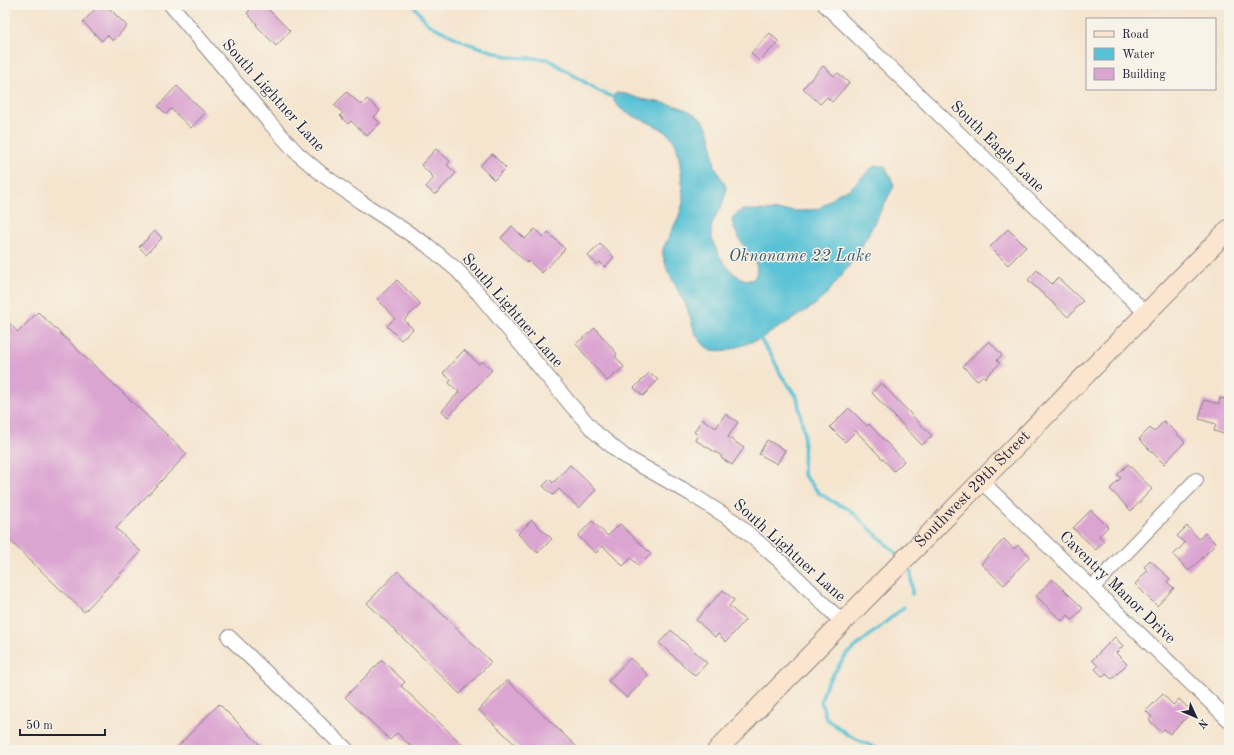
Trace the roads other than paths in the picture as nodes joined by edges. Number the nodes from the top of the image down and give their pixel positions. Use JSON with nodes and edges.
{"nodes":[{"id":1,"x":171,"y":5,"type":"edge"},
{"id":2,"x":825,"y":5,"type":"edge"},
{"id":3,"x":1229,"y":229,"type":"edge"},
{"id":4,"x":1146,"y":313,"type":"junction"},
{"id":5,"x":1196,"y":480,"type":"dead end"},
{"id":6,"x":981,"y":481,"type":"junction"},
{"id":7,"x":1092,"y":588,"type":"junction"},
{"id":8,"x":842,"y":622,"type":"junction"},
{"id":9,"x":228,"y":637,"type":"dead end"},
{"id":10,"x":1229,"y":720,"type":"edge"},
{"id":11,"x":347,"y":750,"type":"edge"},
{"id":12,"x":717,"y":750,"type":"edge"}],
"edges":[{"from":1,"to":8,"type":"street","name":"South Lightner Lane"},
{"from":2,"to":4,"type":"street","name":"South Eagle Lane"},
{"from":3,"to":4,"type":"street","name":"Southwest 29th Street"},
{"from":4,"to":6,"type":"street","name":"Southwest 29th Street"},
{"from":5,"to":7,"type":"street"},
{"from":6,"to":7,"type":"street","name":"Caventry Manor Drive"},
{"from":6,"to":8,"type":"street","name":"Southwest 29th Street"},
{"from":7,"to":10,"type":"street","name":"Caventry Manor Drive"},
{"from":8,"to":12,"type":"street","name":"Southwest 29th Street"},
{"from":9,"to":11,"type":"street"}]}
